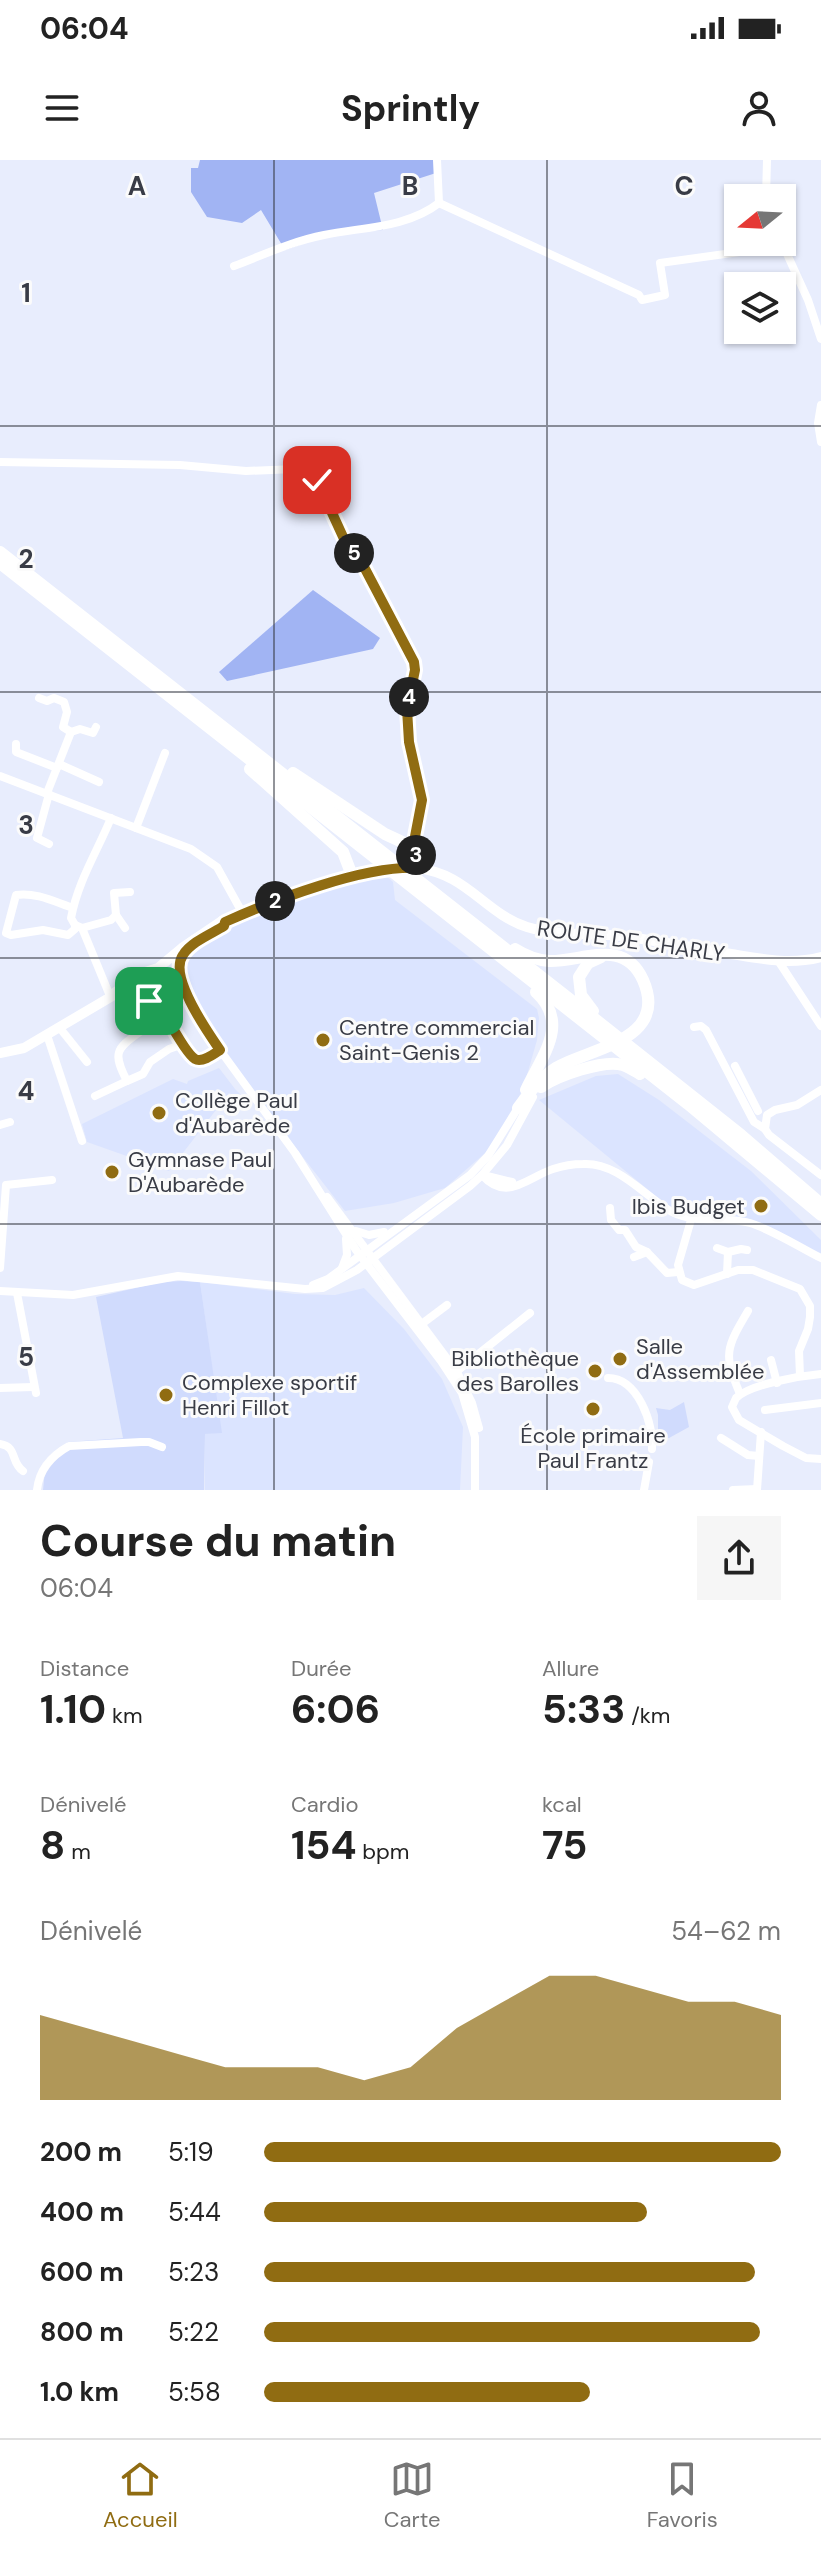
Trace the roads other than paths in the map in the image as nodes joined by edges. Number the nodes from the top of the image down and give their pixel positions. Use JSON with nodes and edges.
{"nodes":[{"id":1,"x":437,"y":160,"type":"edge"},
{"id":2,"x":767,"y":160,"type":"edge"},
{"id":3,"x":766,"y":184,"type":"edge"},
{"id":4,"x":439,"y":203,"type":"junction"},
{"id":5,"x":724,"y":253,"type":"edge"},
{"id":6,"x":788,"y":256,"type":"edge"},
{"id":7,"x":234,"y":266,"type":"dead end"},
{"id":8,"x":821,"y":339,"type":"edge"},
{"id":9,"x":821,"y":405,"type":"edge"},
{"id":10,"x":821,"y":442,"type":"edge"},
{"id":11,"x":0,"y":462,"type":"edge"},
{"id":12,"x":0,"y":552,"type":"edge"},
{"id":13,"x":0,"y":563,"type":"edge"},
{"id":14,"x":39,"y":698,"type":"dead end"},
{"id":15,"x":215,"y":721,"type":"junction"},
{"id":16,"x":96,"y":727,"type":"dead end"},
{"id":17,"x":71,"y":732,"type":"junction"},
{"id":18,"x":220,"y":737,"type":"junction"},
{"id":19,"x":16,"y":744,"type":"dead end"},
{"id":20,"x":165,"y":753,"type":"dead end"},
{"id":21,"x":58,"y":766,"type":"junction"},
{"id":22,"x":0,"y":776,"type":"edge"},
{"id":23,"x":99,"y":782,"type":"dead end"},
{"id":24,"x":48,"y":794,"type":"junction"},
{"id":25,"x":111,"y":818,"type":"junction"},
{"id":26,"x":136,"y":828,"type":"junction"},
{"id":27,"x":49,"y":844,"type":"dead end"},
{"id":28,"x":413,"y":847,"type":"junction"},
{"id":29,"x":420,"y":868,"type":"junction"},
{"id":30,"x":353,"y":878,"type":"junction"},
{"id":31,"x":130,"y":892,"type":"dead end"},
{"id":32,"x":73,"y":908,"type":"junction"},
{"id":33,"x":243,"y":914,"type":"junction"},
{"id":34,"x":116,"y":915,"type":"junction"},
{"id":35,"x":464,"y":917,"type":"junction"},
{"id":36,"x":225,"y":922,"type":"junction"},
{"id":37,"x":79,"y":927,"type":"junction"},
{"id":38,"x":125,"y":928,"type":"dead end"},
{"id":39,"x":487,"y":947,"type":"junction"},
{"id":40,"x":612,"y":956,"type":"junction"},
{"id":41,"x":821,"y":957,"type":"edge"},
{"id":42,"x":169,"y":960,"type":"junction"},
{"id":43,"x":779,"y":962,"type":"junction"},
{"id":44,"x":158,"y":972,"type":"junction"},
{"id":45,"x":176,"y":975,"type":"junction"},
{"id":46,"x":110,"y":996,"type":"junction"},
{"id":47,"x":821,"y":1026,"type":"edge"},
{"id":48,"x":59,"y":1027,"type":"junction"},
{"id":49,"x":694,"y":1027,"type":"dead end"},
{"id":50,"x":47,"y":1035,"type":"junction"},
{"id":51,"x":183,"y":1044,"type":"junction"},
{"id":52,"x":218,"y":1051,"type":"junction"},
{"id":53,"x":634,"y":1051,"type":"junction"},
{"id":54,"x":0,"y":1053,"type":"edge"},
{"id":55,"x":87,"y":1062,"type":"dead end"},
{"id":56,"x":735,"y":1066,"type":"dead end"},
{"id":57,"x":127,"y":1081,"type":"junction"},
{"id":58,"x":536,"y":1088,"type":"junction"},
{"id":59,"x":821,"y":1090,"type":"edge"},
{"id":60,"x":95,"y":1096,"type":"dead end"},
{"id":61,"x":688,"y":1104,"type":"junction"},
{"id":62,"x":518,"y":1108,"type":"junction"},
{"id":63,"x":758,"y":1113,"type":"junction"},
{"id":64,"x":10,"y":1122,"type":"dead end"},
{"id":65,"x":0,"y":1125,"type":"edge"},
{"id":66,"x":765,"y":1129,"type":"junction"},
{"id":67,"x":82,"y":1141,"type":"dead end"},
{"id":68,"x":492,"y":1158,"type":"junction"},
{"id":69,"x":470,"y":1175,"type":"junction"},
{"id":70,"x":482,"y":1175,"type":"junction"},
{"id":71,"x":821,"y":1175,"type":"edge"},
{"id":72,"x":52,"y":1180,"type":"dead end"},
{"id":73,"x":503,"y":1181,"type":"junction"},
{"id":74,"x":530,"y":1181,"type":"junction"},
{"id":75,"x":3,"y":1185,"type":"edge"},
{"id":76,"x":446,"y":1193,"type":"junction"},
{"id":77,"x":460,"y":1193,"type":"junction"},
{"id":78,"x":821,"y":1204,"type":"edge"},
{"id":79,"x":610,"y":1208,"type":"dead end"},
{"id":80,"x":821,"y":1215,"type":"edge"},
{"id":81,"x":691,"y":1220,"type":"junction"},
{"id":82,"x":402,"y":1225,"type":"junction"},
{"id":83,"x":347,"y":1230,"type":"junction"},
{"id":84,"x":391,"y":1244,"type":"junction"},
{"id":85,"x":717,"y":1248,"type":"dead end"},
{"id":86,"x":747,"y":1250,"type":"dead end"},
{"id":87,"x":647,"y":1252,"type":"junction"},
{"id":88,"x":728,"y":1252,"type":"junction"},
{"id":89,"x":366,"y":1256,"type":"junction"},
{"id":90,"x":634,"y":1257,"type":"dead end"},
{"id":91,"x":821,"y":1258,"type":"edge"},
{"id":92,"x":0,"y":1268,"type":"edge"},
{"id":93,"x":678,"y":1272,"type":"junction"},
{"id":94,"x":343,"y":1274,"type":"junction"},
{"id":95,"x":727,"y":1274,"type":"junction"},
{"id":96,"x":386,"y":1283,"type":"junction"},
{"id":97,"x":0,"y":1291,"type":"edge"},
{"id":98,"x":398,"y":1292,"type":"junction"},
{"id":99,"x":17,"y":1293,"type":"junction"},
{"id":100,"x":447,"y":1305,"type":"dead end"},
{"id":101,"x":748,"y":1311,"type":"dead end"},
{"id":102,"x":530,"y":1313,"type":"dead end"},
{"id":103,"x":419,"y":1326,"type":"junction"},
{"id":104,"x":476,"y":1356,"type":"junction"},
{"id":105,"x":771,"y":1360,"type":"dead end"},
{"id":106,"x":498,"y":1361,"type":"dead end"},
{"id":107,"x":454,"y":1374,"type":"junction"},
{"id":108,"x":821,"y":1374,"type":"edge"},
{"id":109,"x":800,"y":1376,"type":"junction"},
{"id":110,"x":608,"y":1378,"type":"dead end"},
{"id":111,"x":777,"y":1383,"type":"junction"},
{"id":112,"x":0,"y":1388,"type":"edge"},
{"id":113,"x":740,"y":1394,"type":"junction"},
{"id":114,"x":821,"y":1403,"type":"edge"},
{"id":115,"x":765,"y":1410,"type":"dead end"},
{"id":116,"x":761,"y":1432,"type":"junction"},
{"id":117,"x":721,"y":1438,"type":"dead end"},
{"id":118,"x":0,"y":1444,"type":"edge"},
{"id":119,"x":162,"y":1447,"type":"dead end"},
{"id":120,"x":652,"y":1449,"type":"dead end"},
{"id":121,"x":759,"y":1456,"type":"junction"},
{"id":122,"x":821,"y":1459,"type":"edge"},
{"id":123,"x":649,"y":1462,"type":"dead end"},
{"id":124,"x":23,"y":1471,"type":"dead end"},
{"id":125,"x":37,"y":1490,"type":"edge"},
{"id":126,"x":478,"y":1490,"type":"edge"},
{"id":127,"x":644,"y":1490,"type":"edge"},
{"id":128,"x":733,"y":1490,"type":"edge"},
{"id":129,"x":757,"y":1490,"type":"edge"}],
"edges":[{"from":1,"to":4,"type":"street"},
{"from":2,"to":3,"type":"street"},
{"from":4,"to":5,"type":"street"},
{"from":4,"to":7,"type":"street"},
{"from":6,"to":8,"type":"street"},
{"from":9,"to":10,"type":"street"},
{"from":11,"to":28,"type":"street"},
{"from":12,"to":15,"type":"highway"},
{"from":13,"to":18,"type":"highway"},
{"from":14,"to":17,"type":"street"},
{"from":15,"to":28,"type":"highway"},
{"from":15,"to":35,"type":"highway"},
{"from":16,"to":17,"type":"street"},
{"from":17,"to":21,"type":"street"},
{"from":18,"to":30,"type":"highway"},
{"from":18,"to":39,"type":"highway"},
{"from":19,"to":21,"type":"street"},
{"from":20,"to":26,"type":"street"},
{"from":21,"to":23,"type":"street"},
{"from":21,"to":24,"type":"street"},
{"from":22,"to":24,"type":"street"},
{"from":24,"to":25,"type":"street"},
{"from":24,"to":27,"type":"street"},
{"from":25,"to":26,"type":"street"},
{"from":25,"to":32,"type":"street"},
{"from":26,"to":33,"type":"street"},
{"from":28,"to":29,"type":"main road"},
{"from":29,"to":30,"type":"main road","name":"ROUTE DE CHARLY"},
{"from":29,"to":43,"type":"main road","name":"ROUTE DE CHARLY"},
{"from":30,"to":33,"type":"main road","name":"ROUTE DE CHARLY"},
{"from":31,"to":34,"type":"street"},
{"from":32,"to":37,"type":"street"},
{"from":32,"to":37,"type":"street"},
{"from":33,"to":36,"type":"main road","name":"ROUTE DE CHARLY"},
{"from":34,"to":37,"type":"street"},
{"from":34,"to":38,"type":"street"},
{"from":35,"to":40,"type":"highway"},
{"from":35,"to":53,"type":"highway"},
{"from":36,"to":42,"type":"main road","name":"ROUTE DE CHARLY"},
{"from":36,"to":45,"type":"main road","name":"ROUTE DE CHARLY"},
{"from":37,"to":46,"type":"street"},
{"from":39,"to":61,"type":"highway"},
{"from":39,"to":62,"type":"highway"},
{"from":40,"to":53,"type":"highway"},
{"from":40,"to":58,"type":"highway"},
{"from":41,"to":43,"type":"main road","name":"ROUTE DE CHARLY"},
{"from":42,"to":44,"type":"main road"},
{"from":42,"to":45,"type":"main road"},
{"from":43,"to":47,"type":"street"},
{"from":44,"to":45,"type":"main road"},
{"from":44,"to":46,"type":"main road"},
{"from":45,"to":52,"type":"street"},
{"from":46,"to":48,"type":"main road"},
{"from":48,"to":50,"type":"main road"},
{"from":48,"to":55,"type":"street"},
{"from":49,"to":63,"type":"street"},
{"from":50,"to":54,"type":"main road"},
{"from":50,"to":67,"type":"street"},
{"from":51,"to":52,"type":"street"},
{"from":51,"to":57,"type":"street"},
{"from":51,"to":57,"type":"street"},
{"from":52,"to":83,"type":"street"},
{"from":53,"to":78,"type":"highway"},
{"from":56,"to":63,"type":"street"},
{"from":57,"to":60,"type":"street"},
{"from":58,"to":61,"type":"highway"},
{"from":58,"to":62,"type":"highway"},
{"from":58,"to":68,"type":"street"},
{"from":59,"to":63,"type":"street"},
{"from":61,"to":80,"type":"highway"},
{"from":62,"to":68,"type":"street"},
{"from":63,"to":66,"type":"street"},
{"from":63,"to":66,"type":"street"},
{"from":64,"to":65,"type":"street"},
{"from":66,"to":71,"type":"street"},
{"from":68,"to":69,"type":"street"},
{"from":68,"to":70,"type":"street"},
{"from":68,"to":73,"type":"street"},
{"from":69,"to":70,"type":"street"},
{"from":69,"to":76,"type":"street"},
{"from":70,"to":73,"type":"street"},
{"from":70,"to":74,"type":"street"},
{"from":70,"to":77,"type":"street"},
{"from":72,"to":75,"type":"street"},
{"from":73,"to":74,"type":"street"},
{"from":74,"to":81,"type":"street"},
{"from":75,"to":92,"type":"street"},
{"from":76,"to":77,"type":"street"},
{"from":76,"to":82,"type":"street"},
{"from":77,"to":84,"type":"street"},
{"from":79,"to":87,"type":"street"},
{"from":81,"to":91,"type":"street"},
{"from":81,"to":93,"type":"street"},
{"from":82,"to":83,"type":"street"},
{"from":82,"to":89,"type":"street"},
{"from":83,"to":89,"type":"street"},
{"from":83,"to":94,"type":"street"},
{"from":84,"to":89,"type":"street"},
{"from":84,"to":96,"type":"street"},
{"from":85,"to":88,"type":"street"},
{"from":86,"to":88,"type":"street"},
{"from":87,"to":90,"type":"street"},
{"from":87,"to":93,"type":"street"},
{"from":88,"to":95,"type":"street"},
{"from":89,"to":94,"type":"street"},
{"from":89,"to":96,"type":"street"},
{"from":89,"to":98,"type":"street"},
{"from":93,"to":95,"type":"street"},
{"from":94,"to":96,"type":"street"},
{"from":94,"to":99,"type":"street"},
{"from":95,"to":109,"type":"street"},
{"from":96,"to":98,"type":"street"},
{"from":96,"to":103,"type":"street"},
{"from":97,"to":99,"type":"street"},
{"from":98,"to":103,"type":"street"},
{"from":99,"to":112,"type":"street"},
{"from":100,"to":103,"type":"street"},
{"from":101,"to":113,"type":"street"},
{"from":102,"to":104,"type":"street"},
{"from":103,"to":107,"type":"street"},
{"from":104,"to":106,"type":"street"},
{"from":104,"to":107,"type":"street"},
{"from":105,"to":111,"type":"street"},
{"from":107,"to":126,"type":"street"},
{"from":108,"to":109,"type":"street"},
{"from":109,"to":111,"type":"street"},
{"from":110,"to":120,"type":"street"},
{"from":111,"to":113,"type":"street"},
{"from":113,"to":116,"type":"street"},
{"from":114,"to":115,"type":"street"},
{"from":116,"to":121,"type":"street"},
{"from":116,"to":122,"type":"street"},
{"from":117,"to":121,"type":"street"},
{"from":118,"to":124,"type":"street"},
{"from":119,"to":125,"type":"street"},
{"from":121,"to":129,"type":"street"},
{"from":123,"to":127,"type":"street"},
{"from":128,"to":129,"type":"street"}]}
